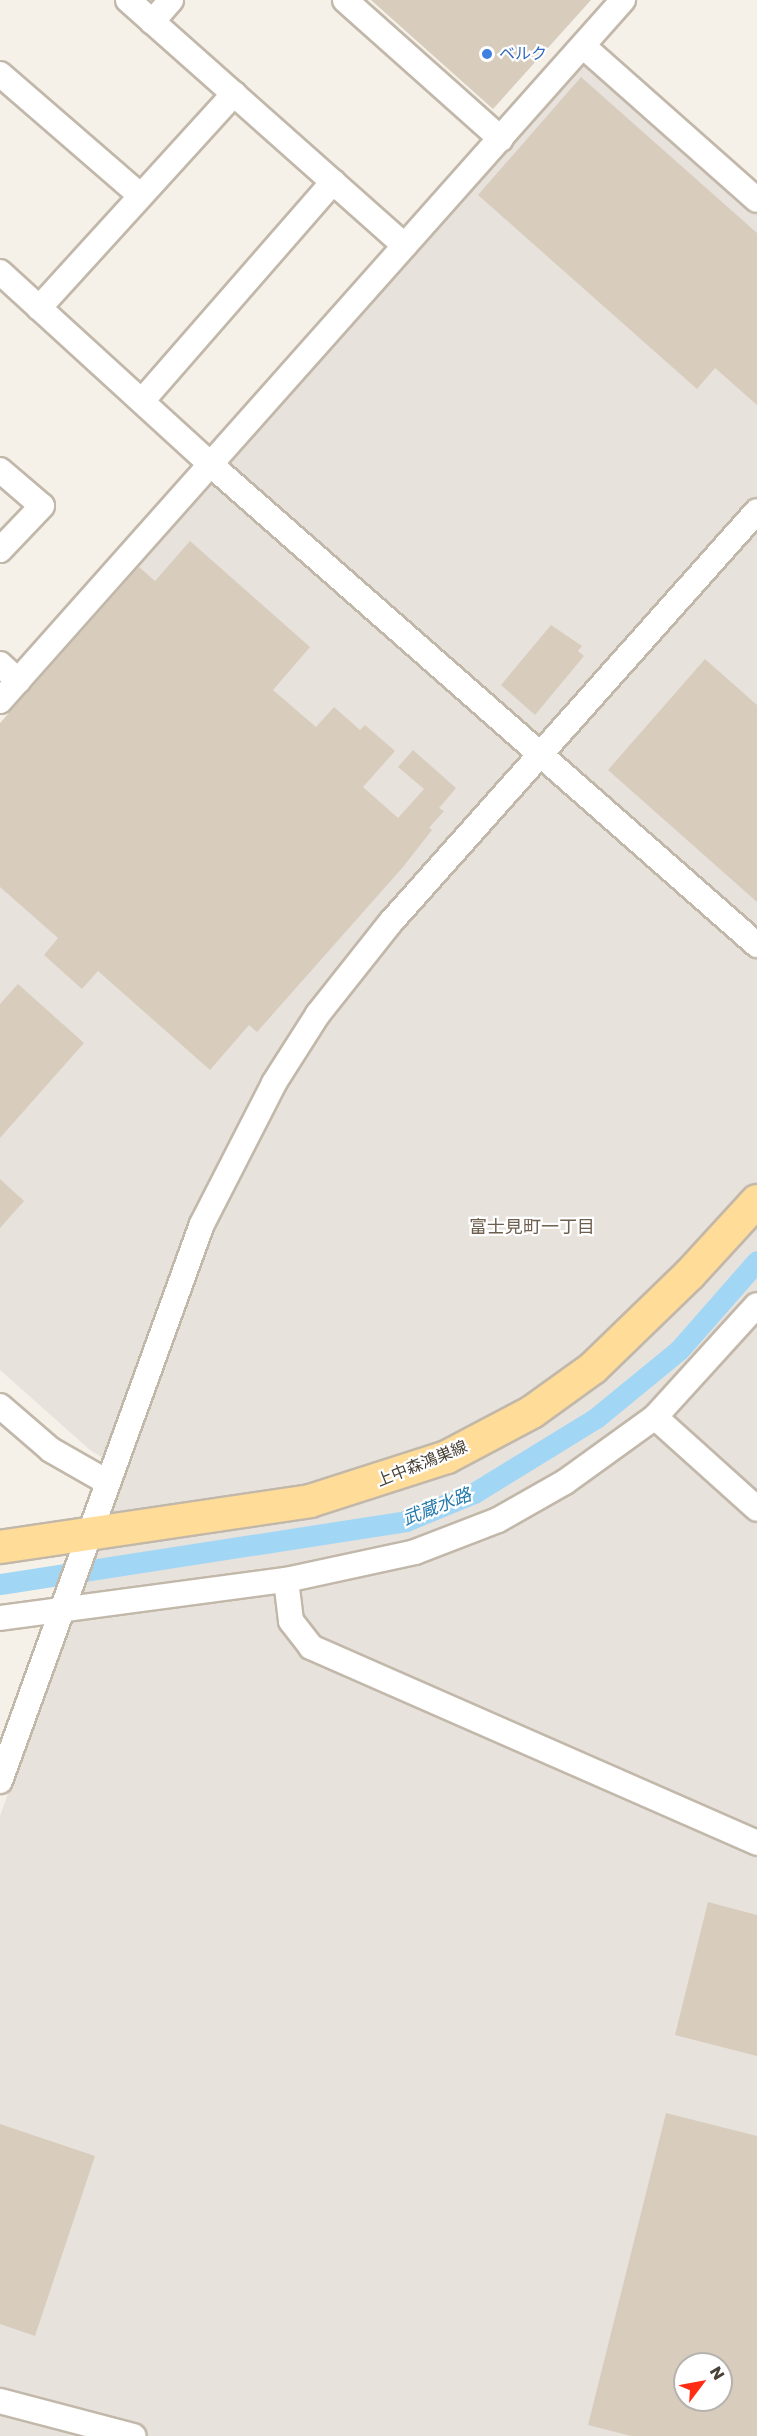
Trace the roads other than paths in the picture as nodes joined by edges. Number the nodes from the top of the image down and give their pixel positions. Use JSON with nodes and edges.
{"nodes":[{"id":1,"x":128,"y":0,"type":"edge"},
{"id":2,"x":171,"y":0,"type":"edge"},
{"id":3,"x":345,"y":0,"type":"edge"},
{"id":4,"x":623,"y":0,"type":"edge"},
{"id":5,"x":152,"y":22,"type":"junction"},
{"id":6,"x":583,"y":46,"type":"junction"},
{"id":7,"x":0,"y":74,"type":"edge"},
{"id":8,"x":234,"y":94,"type":"junction"},
{"id":9,"x":501,"y":139,"type":"junction"},
{"id":10,"x":333,"y":183,"type":"junction"},
{"id":11,"x":141,"y":196,"type":"junction"},
{"id":12,"x":757,"y":200,"type":"edge"},
{"id":13,"x":405,"y":246,"type":"junction"},
{"id":14,"x":0,"y":272,"type":"edge"},
{"id":15,"x":39,"y":308,"type":"junction"},
{"id":16,"x":142,"y":401,"type":"junction"},
{"id":17,"x":209,"y":463,"type":"junction"},
{"id":18,"x":0,"y":470,"type":"edge"},
{"id":19,"x":757,"y":511,"type":"edge"},
{"id":20,"x":0,"y":550,"type":"edge"},
{"id":21,"x":0,"y":664,"type":"edge"},
{"id":22,"x":18,"y":681,"type":"junction"},
{"id":23,"x":0,"y":701,"type":"edge"},
{"id":24,"x":542,"y":753,"type":"junction"},
{"id":25,"x":757,"y":945,"type":"edge"},
{"id":26,"x":757,"y":1201,"type":"edge"},
{"id":27,"x":757,"y":1305,"type":"edge"},
{"id":28,"x":0,"y":1406,"type":"edge"},
{"id":29,"x":655,"y":1417,"type":"junction"},
{"id":30,"x":106,"y":1482,"type":"junction"},
{"id":31,"x":757,"y":1509,"type":"edge"},
{"id":32,"x":84,"y":1544,"type":"junction"},
{"id":33,"x":0,"y":1547,"type":"edge"},
{"id":34,"x":286,"y":1580,"type":"junction"},
{"id":35,"x":62,"y":1602,"type":"junction"},
{"id":36,"x":0,"y":1618,"type":"edge"},
{"id":37,"x":0,"y":1780,"type":"edge"},
{"id":38,"x":757,"y":1843,"type":"edge"},
{"id":39,"x":0,"y":2401,"type":"edge"},
{"id":40,"x":133,"y":2436,"type":"edge"}],
"edges":[{"from":1,"to":5,"type":"street"},
{"from":2,"to":5,"type":"street"},
{"from":3,"to":9,"type":"street"},
{"from":4,"to":6,"type":"street"},
{"from":5,"to":8,"type":"street"},
{"from":6,"to":9,"type":"street"},
{"from":6,"to":12,"type":"street"},
{"from":7,"to":11,"type":"street"},
{"from":8,"to":10,"type":"street"},
{"from":8,"to":11,"type":"street"},
{"from":9,"to":13,"type":"street"},
{"from":10,"to":13,"type":"street"},
{"from":10,"to":16,"type":"street"},
{"from":11,"to":15,"type":"street"},
{"from":13,"to":17,"type":"street"},
{"from":14,"to":15,"type":"street"},
{"from":15,"to":16,"type":"street"},
{"from":16,"to":17,"type":"street"},
{"from":17,"to":22,"type":"street"},
{"from":17,"to":24,"type":"street"},
{"from":18,"to":20,"type":"street"},
{"from":19,"to":24,"type":"street"},
{"from":21,"to":22,"type":"street"},
{"from":22,"to":23,"type":"street"},
{"from":24,"to":25,"type":"street"},
{"from":24,"to":30,"type":"street"},
{"from":26,"to":32,"type":"main road","name":"上中森鴻巣線"},
{"from":27,"to":29,"type":"street"},
{"from":28,"to":30,"type":"street"},
{"from":29,"to":31,"type":"street"},
{"from":29,"to":34,"type":"street"},
{"from":30,"to":32,"type":"street"},
{"from":32,"to":33,"type":"main road","name":"上中森鴻巣線"},
{"from":32,"to":35,"type":"street"},
{"from":34,"to":35,"type":"street"},
{"from":34,"to":38,"type":"street"},
{"from":35,"to":36,"type":"street"},
{"from":35,"to":37,"type":"street"},
{"from":39,"to":40,"type":"street"}]}
